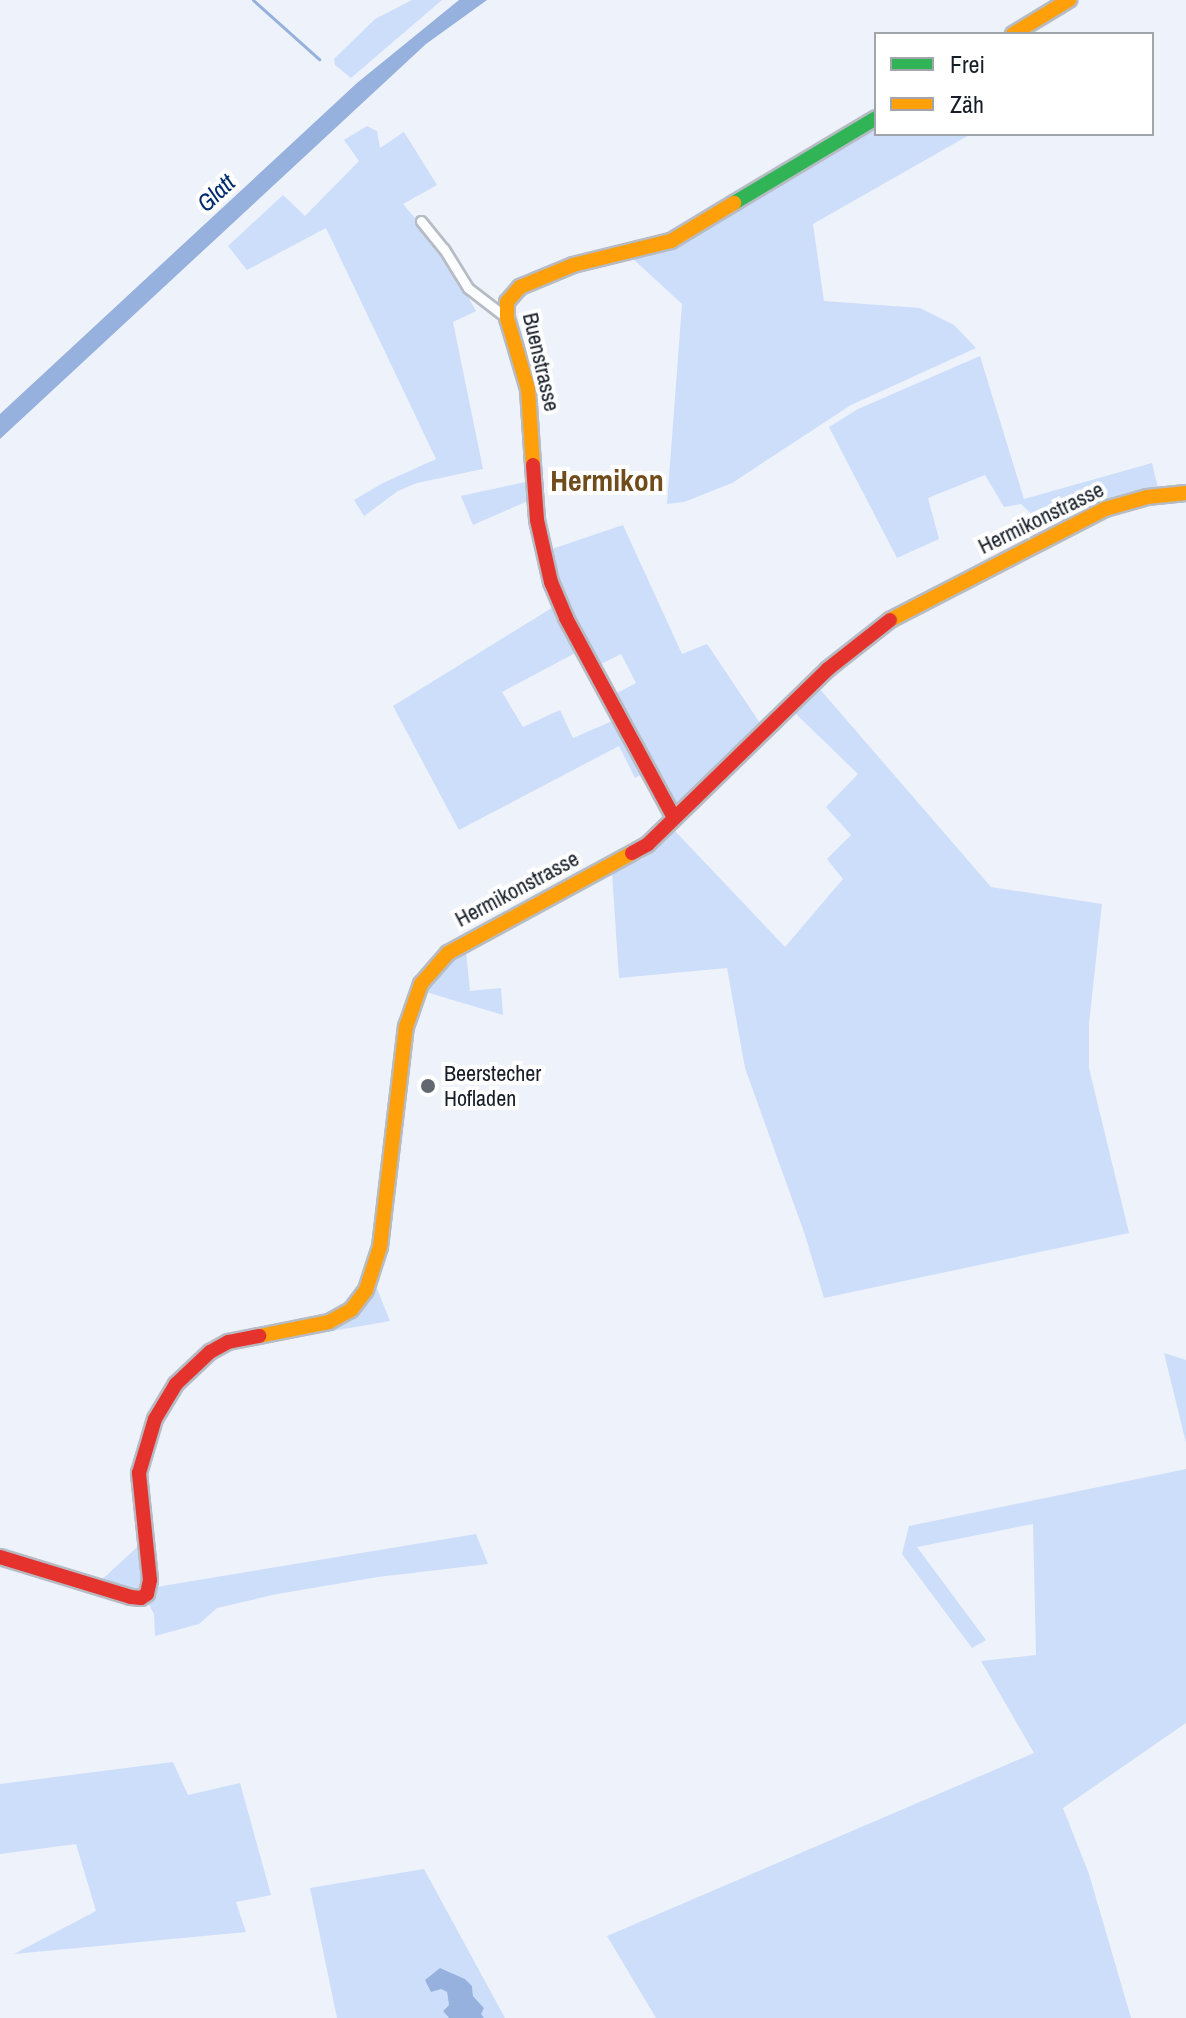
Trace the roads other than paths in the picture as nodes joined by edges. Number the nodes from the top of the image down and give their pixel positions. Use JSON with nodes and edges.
{"nodes":[{"id":1,"x":1069,"y":0,"type":"edge"},
{"id":2,"x":1016,"y":32,"type":"edge"},
{"id":3,"x":874,"y":119,"type":"edge"},
{"id":4,"x":421,"y":221,"type":"dead end"},
{"id":5,"x":507,"y":318,"type":"junction"},
{"id":6,"x":1186,"y":493,"type":"edge"},
{"id":7,"x":674,"y":818,"type":"junction"},
{"id":8,"x":0,"y":1557,"type":"edge"}],
"edges":[{"from":1,"to":2,"type":"street"},
{"from":3,"to":5,"type":"street","name":"Buenstrasse"},
{"from":4,"to":5,"type":"street"},
{"from":5,"to":7,"type":"street","name":"Buenstrasse"},
{"from":6,"to":7,"type":"street","name":"Hermikonstrasse"},
{"from":7,"to":8,"type":"street","name":"Hermikonstrasse"}]}
